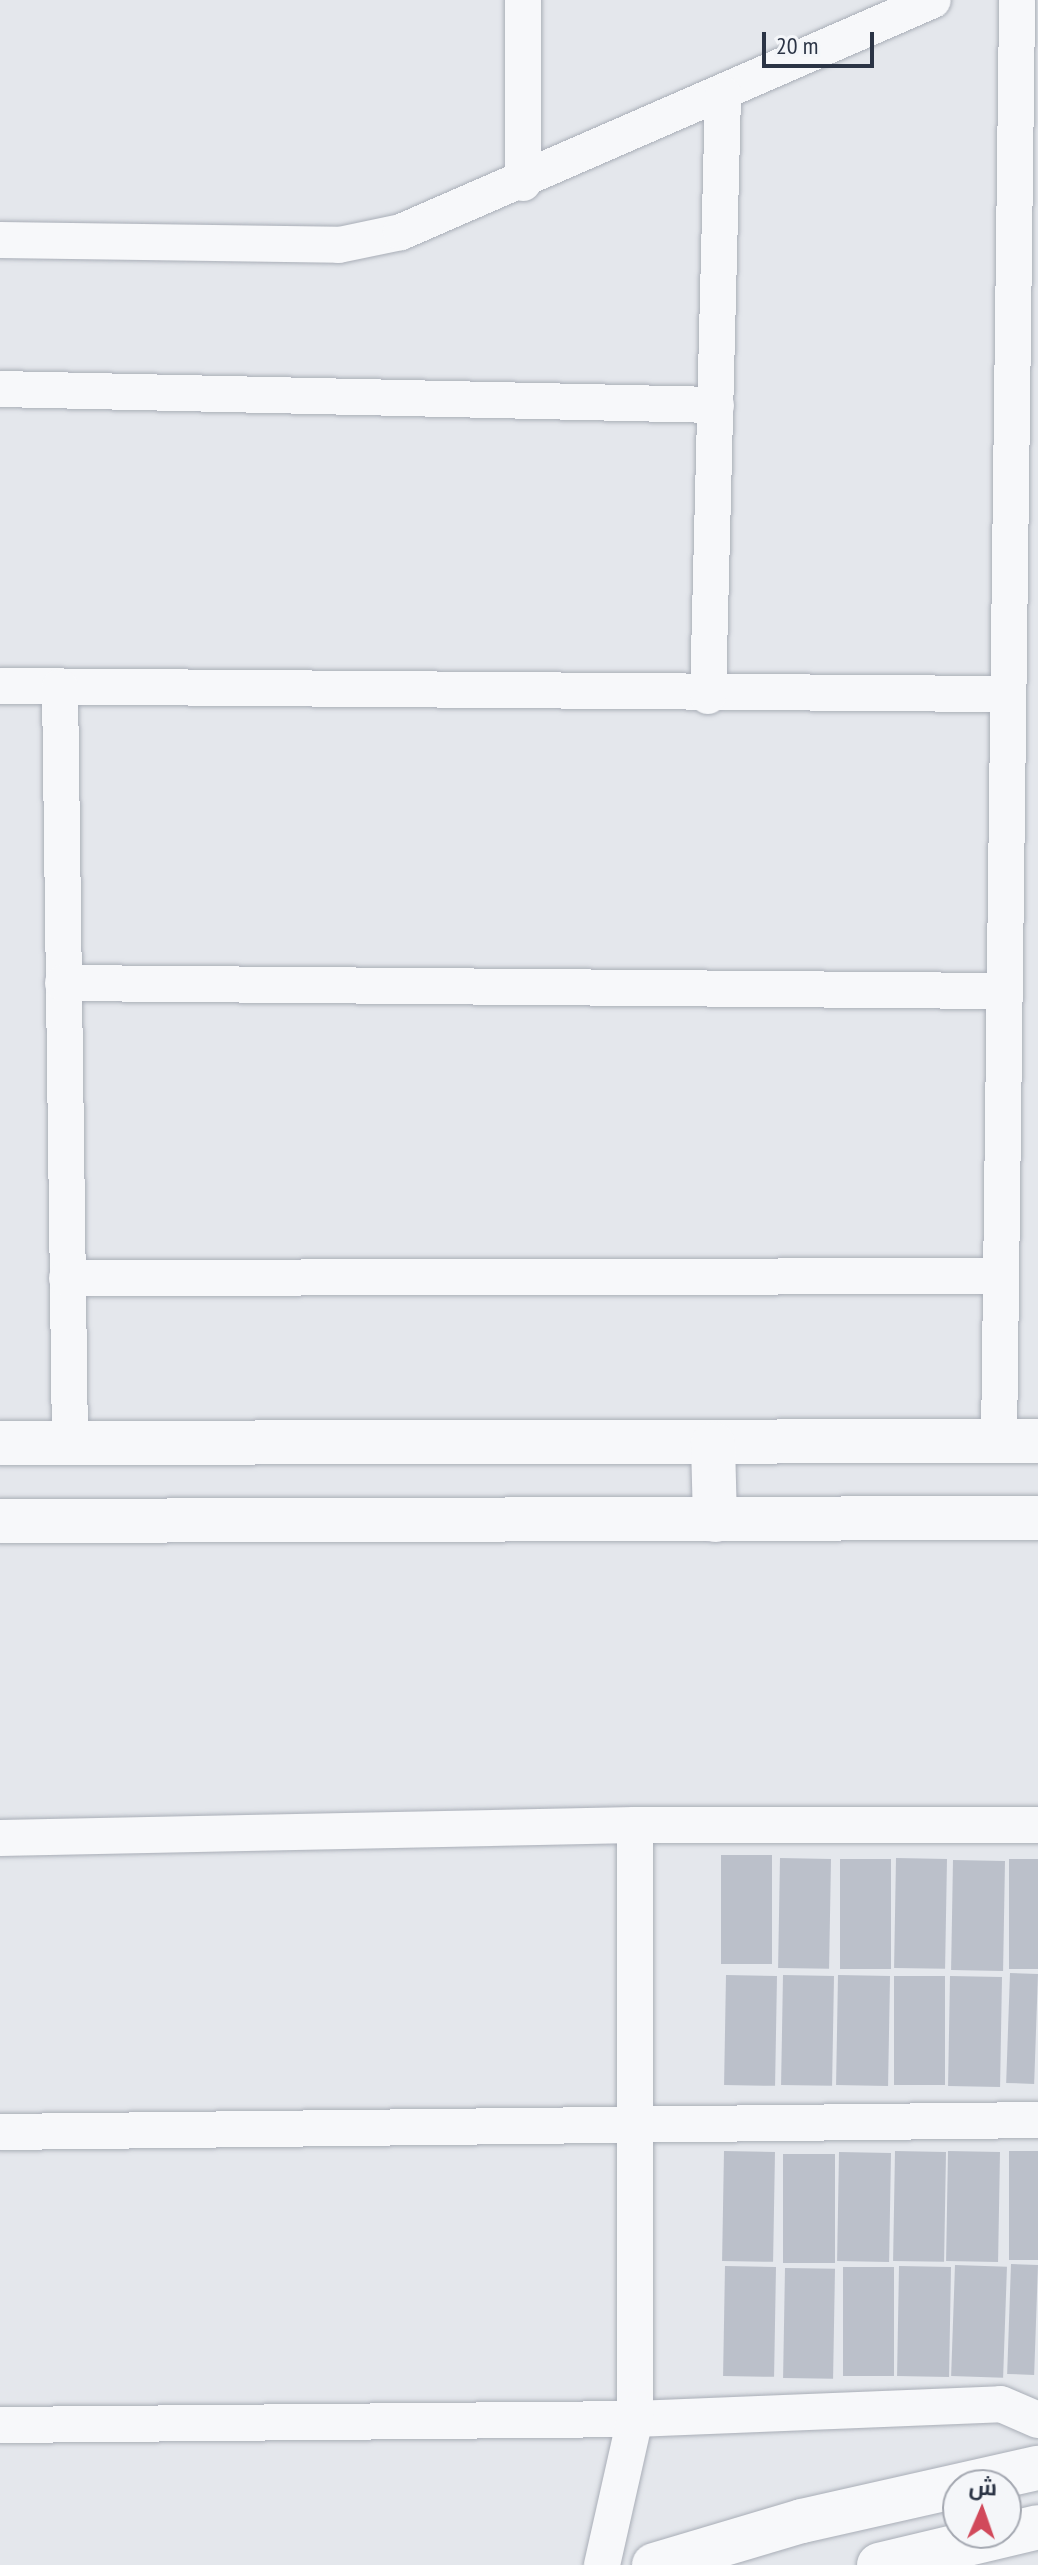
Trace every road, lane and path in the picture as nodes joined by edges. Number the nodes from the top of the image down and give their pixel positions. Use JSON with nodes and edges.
{"nodes":[{"id":1,"x":523,"y":0,"type":"edge"},
{"id":2,"x":933,"y":0,"type":"edge"},
{"id":3,"x":1017,"y":0,"type":"edge"},
{"id":4,"x":723,"y":94,"type":"junction"},
{"id":5,"x":523,"y":183,"type":"junction"},
{"id":6,"x":0,"y":240,"type":"edge"},
{"id":7,"x":0,"y":389,"type":"edge"},
{"id":8,"x":716,"y":405,"type":"junction"},
{"id":9,"x":1023,"y":642,"type":"edge"},
{"id":10,"x":0,"y":686,"type":"edge"},
{"id":11,"x":60,"y":687,"type":"junction"},
{"id":12,"x":1006,"y":694,"type":"junction"},
{"id":13,"x":708,"y":696,"type":"junction"},
{"id":14,"x":63,"y":983,"type":"junction"},
{"id":15,"x":1001,"y":991,"type":"junction"},
{"id":16,"x":1000,"y":1276,"type":"junction"},
{"id":17,"x":67,"y":1278,"type":"junction"},
{"id":18,"x":1019,"y":1441,"type":"edge"},
{"id":19,"x":0,"y":1443,"type":"edge"},
{"id":20,"x":70,"y":1444,"type":"junction"},
{"id":21,"x":713,"y":1444,"type":"junction"},
{"id":22,"x":1038,"y":1518,"type":"edge"},
{"id":23,"x":715,"y":1520,"type":"junction"},
{"id":24,"x":0,"y":1521,"type":"edge"},
{"id":25,"x":635,"y":1825,"type":"junction"},
{"id":26,"x":1038,"y":1825,"type":"edge"},
{"id":27,"x":0,"y":1838,"type":"edge"},
{"id":28,"x":1038,"y":2120,"type":"edge"},
{"id":29,"x":637,"y":2121,"type":"junction"},
{"id":30,"x":0,"y":2132,"type":"edge"},
{"id":31,"x":635,"y":2419,"type":"junction"},
{"id":32,"x":1038,"y":2420,"type":"edge"},
{"id":33,"x":0,"y":2425,"type":"edge"},
{"id":34,"x":1038,"y":2468,"type":"edge"},
{"id":35,"x":1038,"y":2527,"type":"edge"},
{"id":36,"x":602,"y":2565,"type":"edge"},
{"id":37,"x":654,"y":2565,"type":"edge"},
{"id":38,"x":879,"y":2565,"type":"edge"}],
"edges":[{"from":1,"to":5,"type":"street"},
{"from":2,"to":4,"type":"street"},
{"from":3,"to":9,"type":"street"},
{"from":4,"to":5,"type":"street"},
{"from":4,"to":8,"type":"street"},
{"from":5,"to":6,"type":"street"},
{"from":7,"to":8,"type":"street"},
{"from":8,"to":13,"type":"street"},
{"from":9,"to":12,"type":"street"},
{"from":10,"to":11,"type":"street"},
{"from":11,"to":13,"type":"street"},
{"from":11,"to":14,"type":"street"},
{"from":12,"to":13,"type":"street"},
{"from":12,"to":15,"type":"street"},
{"from":14,"to":15,"type":"street"},
{"from":14,"to":17,"type":"street"},
{"from":15,"to":16,"type":"street"},
{"from":16,"to":17,"type":"street"},
{"from":16,"to":18,"type":"street"},
{"from":17,"to":20,"type":"street"},
{"from":18,"to":21,"type":"street"},
{"from":19,"to":20,"type":"street"},
{"from":20,"to":21,"type":"street"},
{"from":21,"to":23,"type":"street"},
{"from":22,"to":23,"type":"street"},
{"from":23,"to":24,"type":"street"},
{"from":25,"to":26,"type":"street"},
{"from":25,"to":27,"type":"street"},
{"from":25,"to":29,"type":"street"},
{"from":28,"to":29,"type":"street"},
{"from":29,"to":30,"type":"street"},
{"from":29,"to":31,"type":"street"},
{"from":31,"to":32,"type":"street"},
{"from":31,"to":33,"type":"street"},
{"from":31,"to":36,"type":"street"},
{"from":34,"to":37,"type":"street"},
{"from":35,"to":38,"type":"street"}]}
